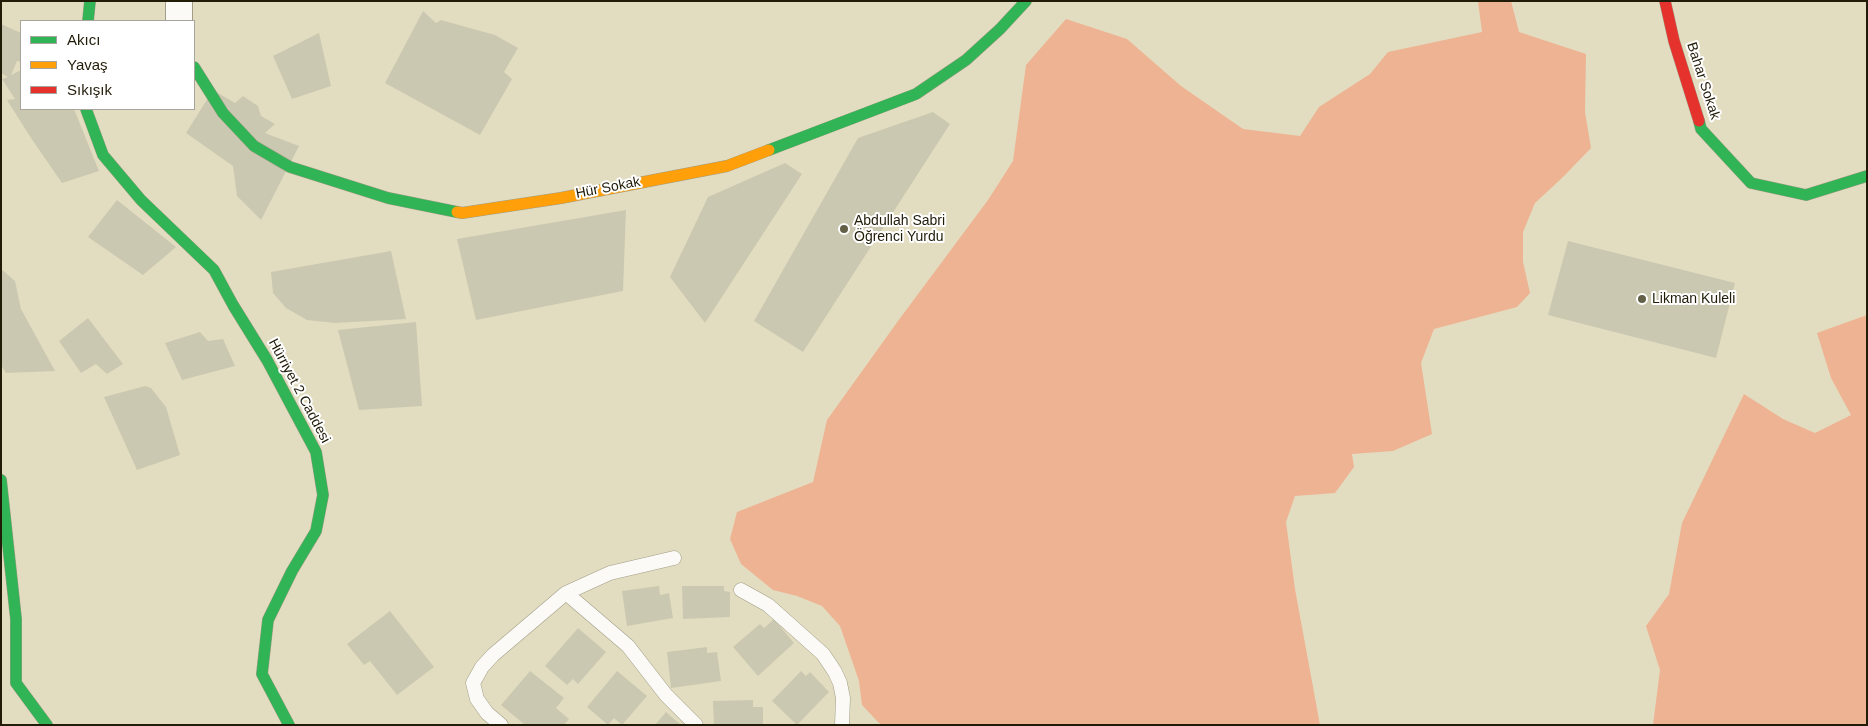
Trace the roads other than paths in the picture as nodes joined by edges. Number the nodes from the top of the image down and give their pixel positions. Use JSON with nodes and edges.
{"nodes":[{"id":1,"x":90,"y":1,"type":"edge"},
{"id":2,"x":179,"y":1,"type":"edge"},
{"id":3,"x":1026,"y":1,"type":"edge"},
{"id":4,"x":1665,"y":1,"type":"edge"},
{"id":5,"x":88,"y":20,"type":"edge"},
{"id":6,"x":179,"y":20,"type":"edge"},
{"id":7,"x":195,"y":69,"type":"edge"},
{"id":8,"x":86,"y":110,"type":"edge"},
{"id":9,"x":1867,"y":176,"type":"edge"},
{"id":10,"x":1,"y":480,"type":"edge"},
{"id":11,"x":674,"y":558,"type":"dead end"},
{"id":12,"x":742,"y":590,"type":"dead end"},
{"id":13,"x":566,"y":593,"type":"junction"},
{"id":14,"x":47,"y":725,"type":"edge"},
{"id":15,"x":289,"y":725,"type":"edge"},
{"id":16,"x":501,"y":725,"type":"edge"},
{"id":17,"x":696,"y":725,"type":"edge"},
{"id":18,"x":842,"y":725,"type":"edge"}],
"edges":[{"from":1,"to":5,"type":"street"},
{"from":2,"to":6,"type":"street"},
{"from":3,"to":7,"type":"street","name":"Hür Sokak"},
{"from":4,"to":9,"type":"street","name":"Bahar Sokak"},
{"from":8,"to":15,"type":"street","name":"Hürriyet 2 Caddesi"},
{"from":10,"to":14,"type":"street"},
{"from":11,"to":13,"type":"lane"},
{"from":12,"to":18,"type":"lane"},
{"from":13,"to":16,"type":"lane"},
{"from":13,"to":17,"type":"lane"}]}
